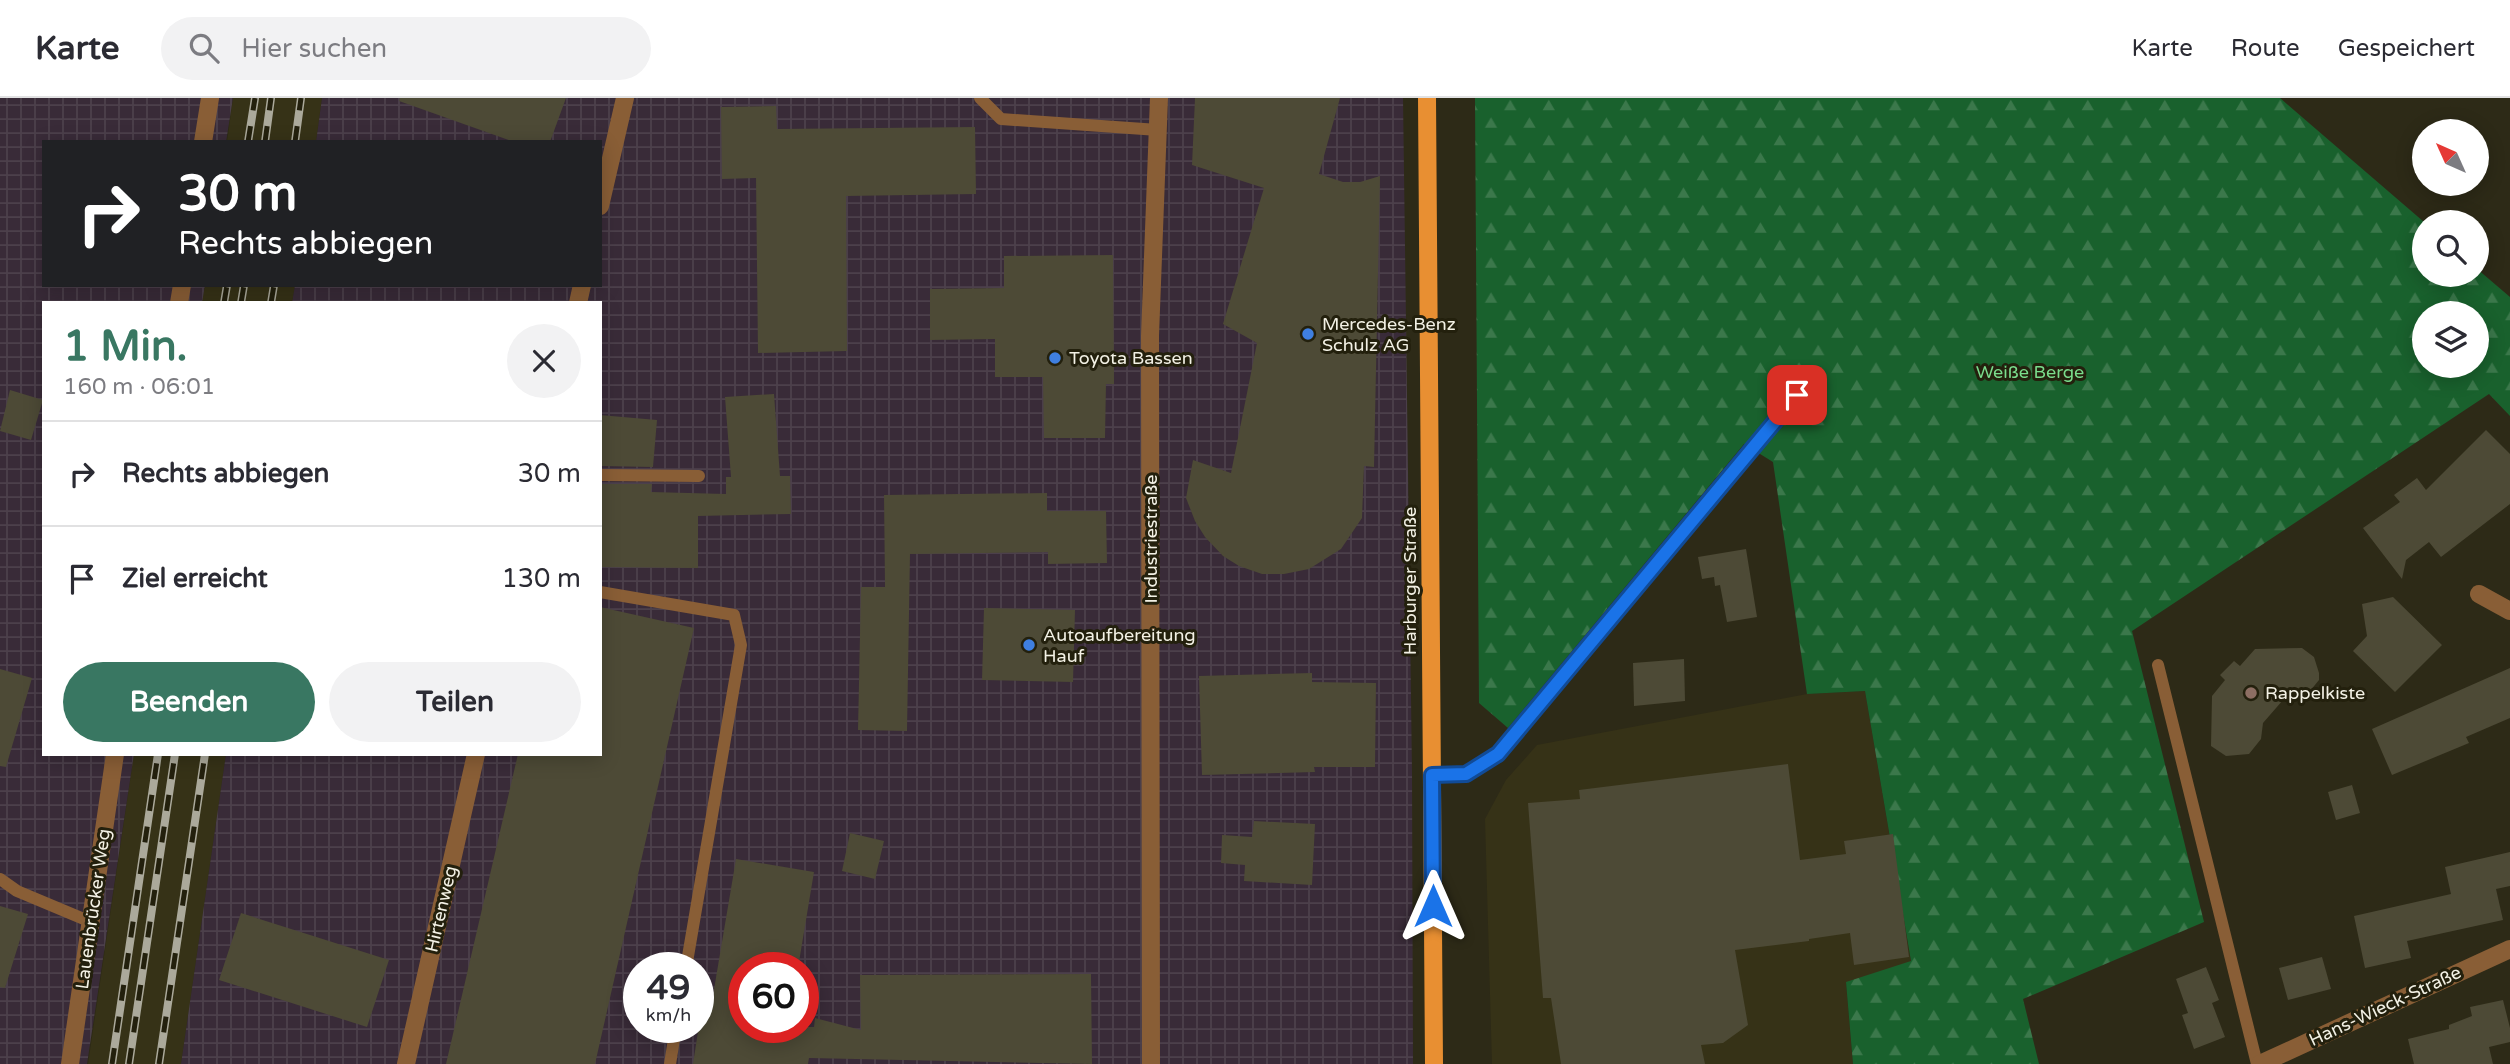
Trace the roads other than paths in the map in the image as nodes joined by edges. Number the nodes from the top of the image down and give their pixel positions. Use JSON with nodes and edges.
{"nodes":[{"id":1,"x":210,"y":98,"type":"edge"},
{"id":2,"x":625,"y":98,"type":"edge"},
{"id":3,"x":980,"y":98,"type":"edge"},
{"id":4,"x":1159,"y":98,"type":"edge"},
{"id":5,"x":1427,"y":98,"type":"edge"},
{"id":6,"x":1158,"y":130,"type":"junction"},
{"id":7,"x":204,"y":140,"type":"edge"},
{"id":8,"x":602,"y":197,"type":"edge"},
{"id":9,"x":1797,"y":395,"type":"dead end"},
{"id":10,"x":602,"y":475,"type":"edge"},
{"id":11,"x":699,"y":476,"type":"dead end"},
{"id":12,"x":602,"y":592,"type":"edge"},
{"id":13,"x":2479,"y":594,"type":"dead end"},
{"id":14,"x":2510,"y":611,"type":"edge"},
{"id":15,"x":2158,"y":665,"type":"dead end"},
{"id":16,"x":115,"y":756,"type":"edge"},
{"id":17,"x":476,"y":756,"type":"edge"},
{"id":18,"x":1432,"y":775,"type":"junction"},
{"id":19,"x":0,"y":878,"type":"edge"},
{"id":20,"x":91,"y":922,"type":"junction"},
{"id":21,"x":2510,"y":949,"type":"edge"},
{"id":22,"x":689,"y":952,"type":"edge"},
{"id":23,"x":673,"y":1043,"type":"edge"},
{"id":24,"x":70,"y":1064,"type":"edge"},
{"id":25,"x":407,"y":1064,"type":"edge"},
{"id":26,"x":670,"y":1064,"type":"edge"},
{"id":27,"x":1151,"y":1064,"type":"edge"},
{"id":28,"x":1434,"y":1064,"type":"edge"},
{"id":29,"x":2258,"y":1064,"type":"edge"}],
"edges":[{"from":1,"to":7,"type":"street"},
{"from":2,"to":8,"type":"street"},
{"from":3,"to":6,"type":"lane"},
{"from":4,"to":6,"type":"street","name":"Industriestraße"},
{"from":5,"to":18,"type":"main road","name":"Harburger Straße"},
{"from":6,"to":27,"type":"street","name":"Industriestraße"},
{"from":9,"to":18,"type":"lane"},
{"from":10,"to":11,"type":"lane"},
{"from":12,"to":22,"type":"lane"},
{"from":13,"to":14,"type":"street"},
{"from":15,"to":29,"type":"lane"},
{"from":16,"to":20,"type":"street","name":"Lauenbrücker Weg"},
{"from":17,"to":25,"type":"street","name":"Hirtenweg"},
{"from":18,"to":28,"type":"main road","name":"Harburger Straße"},
{"from":19,"to":20,"type":"lane"},
{"from":20,"to":24,"type":"street","name":"Lauenbrücker Weg"},
{"from":21,"to":29,"type":"street","name":"Hans-Wieck-Straße"},
{"from":23,"to":26,"type":"lane"}]}
